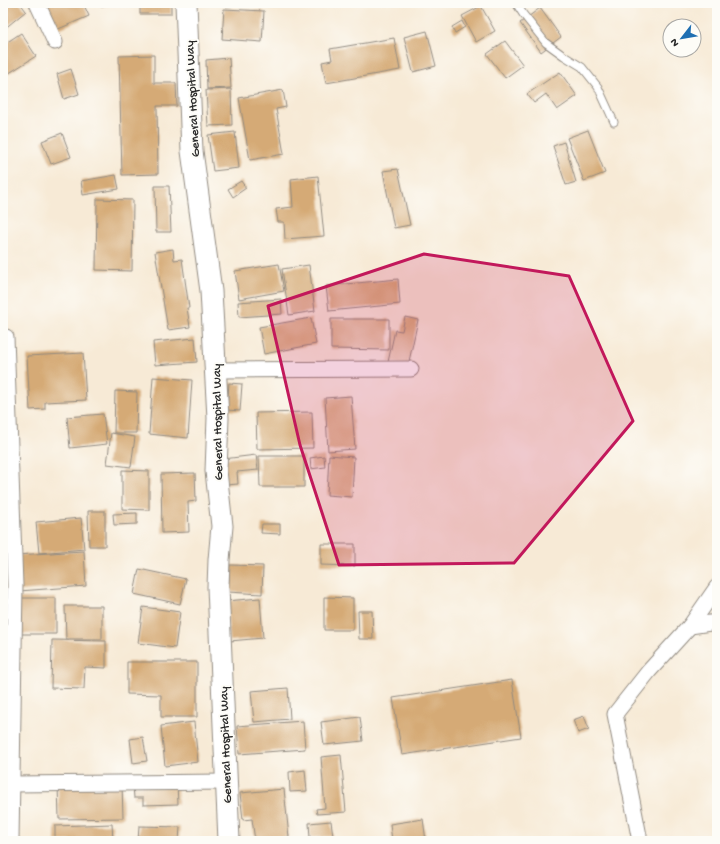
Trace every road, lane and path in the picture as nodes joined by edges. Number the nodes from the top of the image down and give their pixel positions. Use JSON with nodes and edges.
{"nodes":[{"id":1,"x":37,"y":3,"type":"edge"},
{"id":2,"x":186,"y":3,"type":"edge"},
{"id":3,"x":516,"y":3,"type":"edge"},
{"id":4,"x":55,"y":42,"type":"dead end"},
{"id":5,"x":614,"y":122,"type":"dead end"},
{"id":6,"x":3,"y":337,"type":"edge"},
{"id":7,"x":411,"y":369,"type":"dead end"},
{"id":8,"x":215,"y":370,"type":"junction"},
{"id":9,"x":717,"y":587,"type":"edge"},
{"id":10,"x":717,"y":622,"type":"edge"},
{"id":11,"x":690,"y":626,"type":"junction"},
{"id":12,"x":226,"y":782,"type":"junction"},
{"id":13,"x":12,"y":784,"type":"junction"},
{"id":14,"x":11,"y":841,"type":"edge"},
{"id":15,"x":229,"y":841,"type":"edge"},
{"id":16,"x":640,"y":841,"type":"edge"}],
"edges":[{"from":1,"to":4,"type":"street"},
{"from":2,"to":8,"type":"main road","name":"General Hospital Way"},
{"from":3,"to":5,"type":"lane"},
{"from":6,"to":13,"type":"street"},
{"from":7,"to":8,"type":"street"},
{"from":8,"to":12,"type":"main road","name":"General Hospital Way"},
{"from":9,"to":11,"type":"street"},
{"from":10,"to":11,"type":"street"},
{"from":11,"to":16,"type":"street"},
{"from":12,"to":13,"type":"street"},
{"from":12,"to":15,"type":"main road","name":"General Hospital Way"},
{"from":13,"to":14,"type":"street"}]}
